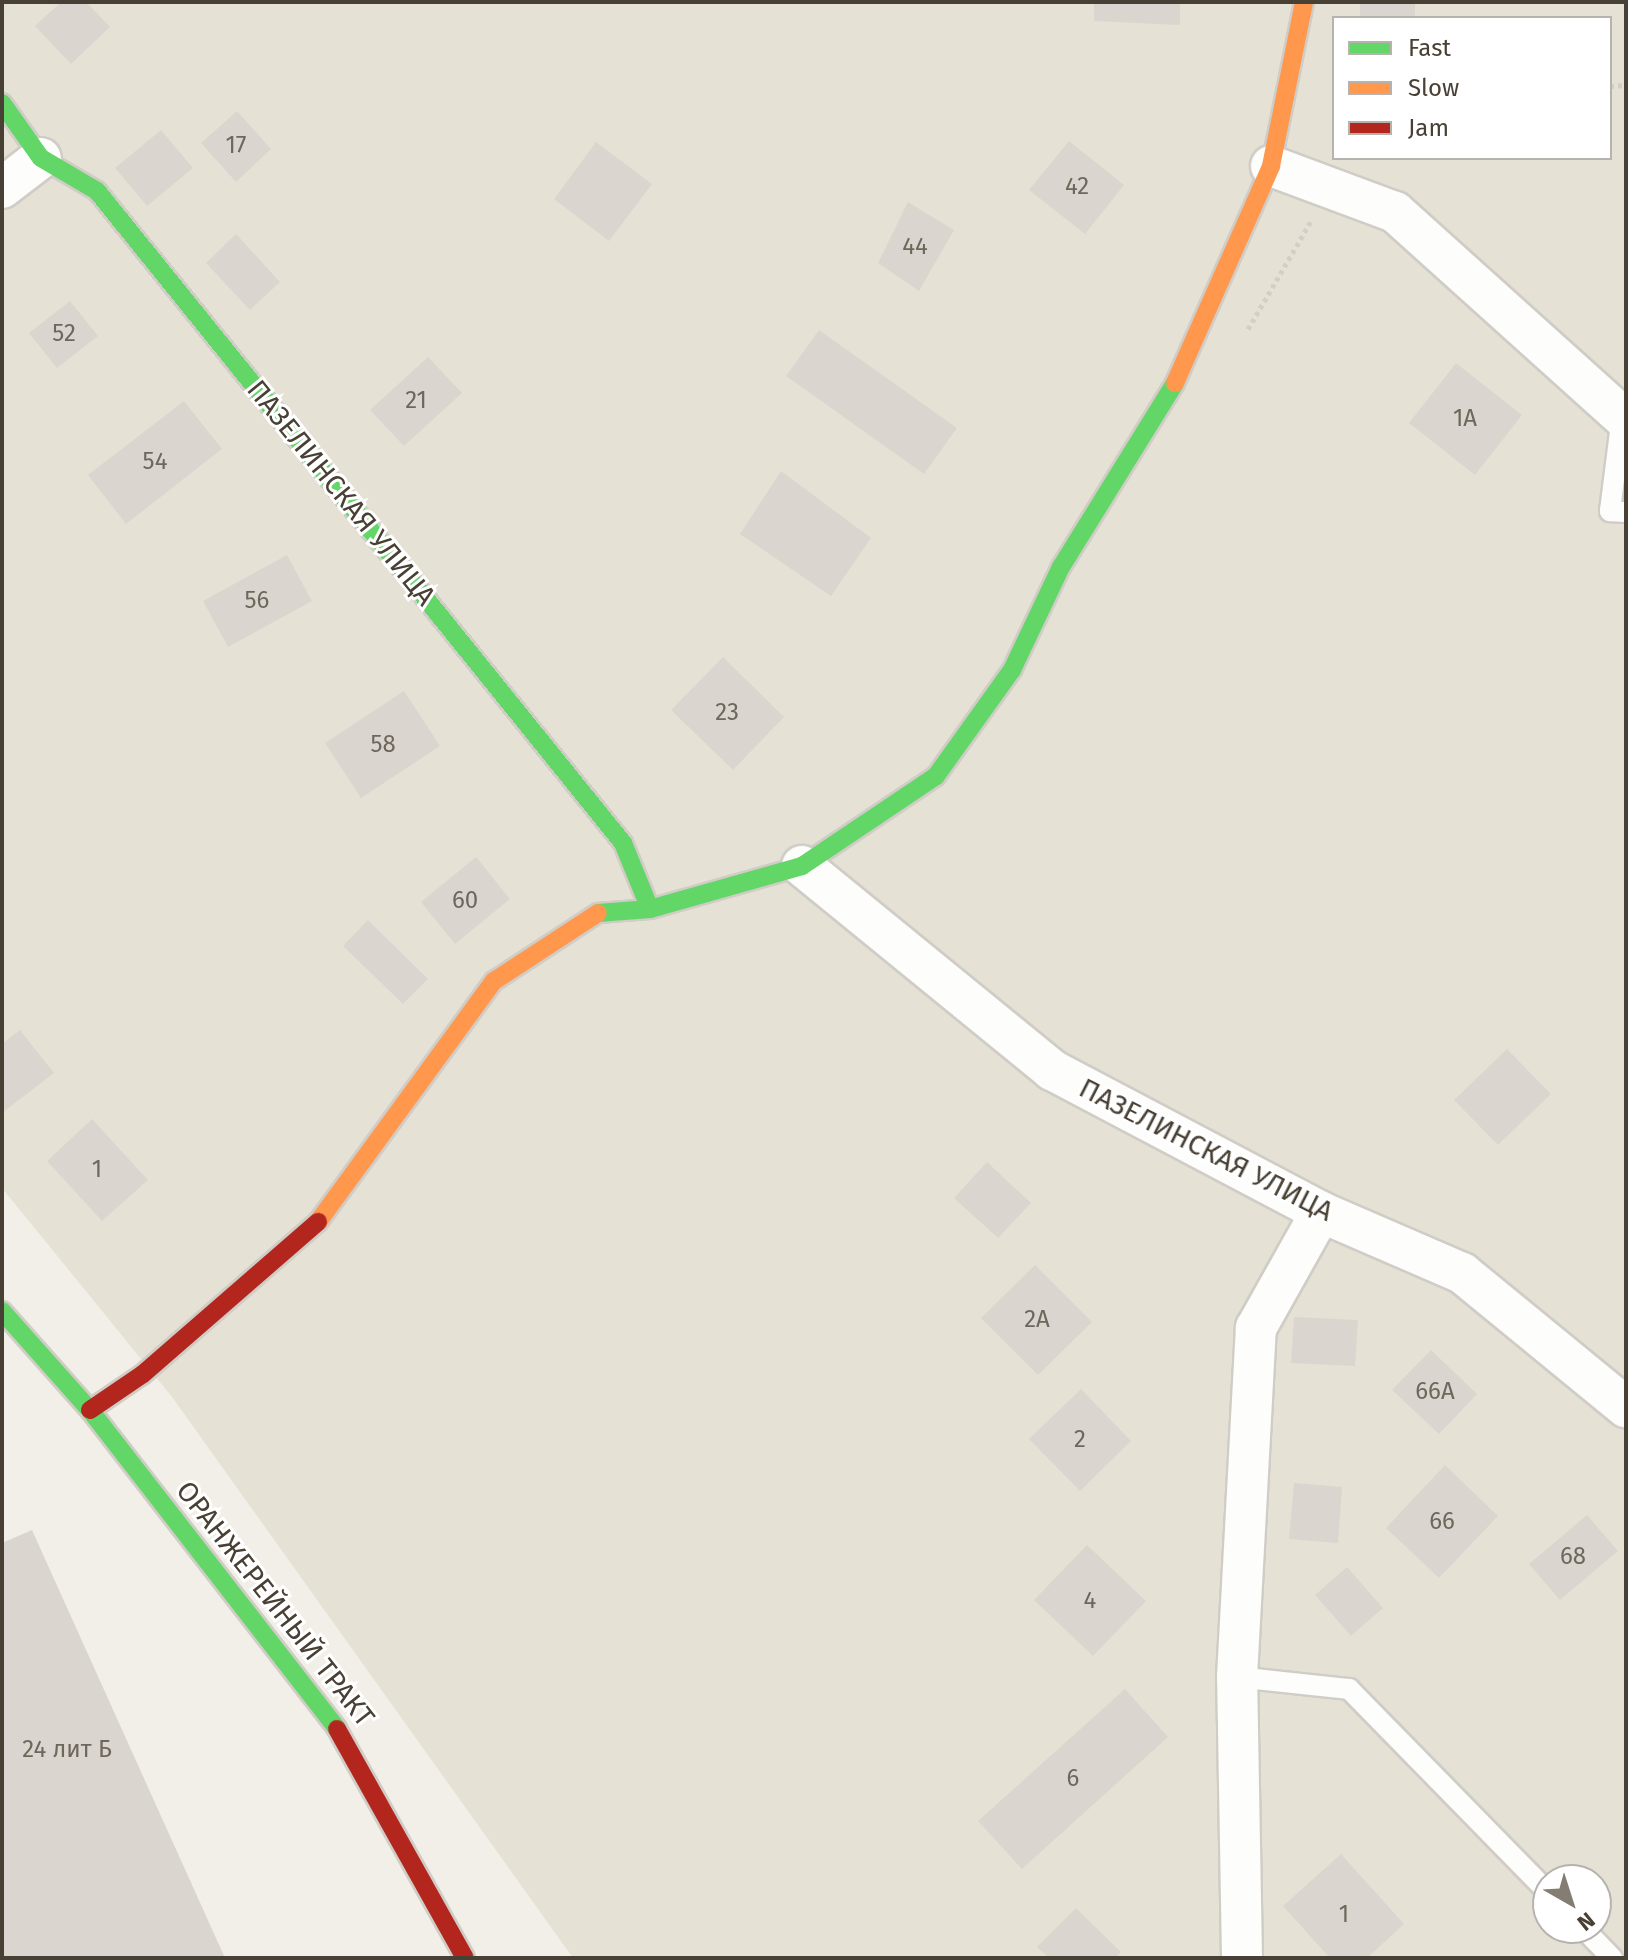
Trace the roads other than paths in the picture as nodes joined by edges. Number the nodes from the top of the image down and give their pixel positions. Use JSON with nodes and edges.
{"nodes":[{"id":1,"x":1304,"y":2,"type":"edge"},
{"id":2,"x":2,"y":103,"type":"edge"},
{"id":3,"x":41,"y":158,"type":"junction"},
{"id":4,"x":1271,"y":166,"type":"junction"},
{"id":5,"x":2,"y":188,"type":"edge"},
{"id":6,"x":1624,"y":418,"type":"edge"},
{"id":7,"x":1626,"y":512,"type":"edge"},
{"id":8,"x":802,"y":866,"type":"junction"},
{"id":9,"x":650,"y":909,"type":"junction"},
{"id":10,"x":1321,"y":1212,"type":"junction"},
{"id":11,"x":2,"y":1311,"type":"edge"},
{"id":12,"x":1626,"y":1407,"type":"edge"},
{"id":13,"x":90,"y":1410,"type":"junction"},
{"id":14,"x":1237,"y":1677,"type":"junction"},
{"id":15,"x":1532,"y":1876,"type":"edge"},
{"id":16,"x":465,"y":1958,"type":"edge"},
{"id":17,"x":1242,"y":1958,"type":"edge"}],
"edges":[{"from":1,"to":4,"type":"street"},
{"from":2,"to":3,"type":"street","name":"ПАЗЕЛИНСКАЯ УЛИЦА"},
{"from":3,"to":5,"type":"street"},
{"from":3,"to":9,"type":"street","name":"ПАЗЕЛИНСКАЯ УЛИЦА"},
{"from":4,"to":6,"type":"street"},
{"from":4,"to":8,"type":"street"},
{"from":6,"to":7,"type":"lane"},
{"from":8,"to":9,"type":"street"},
{"from":8,"to":10,"type":"street","name":"ПАЗЕЛИНСКАЯ УЛИЦА"},
{"from":9,"to":13,"type":"street"},
{"from":10,"to":12,"type":"street","name":"ПАЗЕЛИНСКАЯ УЛИЦА"},
{"from":10,"to":14,"type":"street"},
{"from":11,"to":13,"type":"street","name":"ОРАНЖЕРЕЙНЫЙ ТРАКТ"},
{"from":13,"to":16,"type":"street","name":"ОРАНЖЕРЕЙНЫЙ ТРАКТ"},
{"from":14,"to":15,"type":"lane"},
{"from":14,"to":17,"type":"street"}]}
